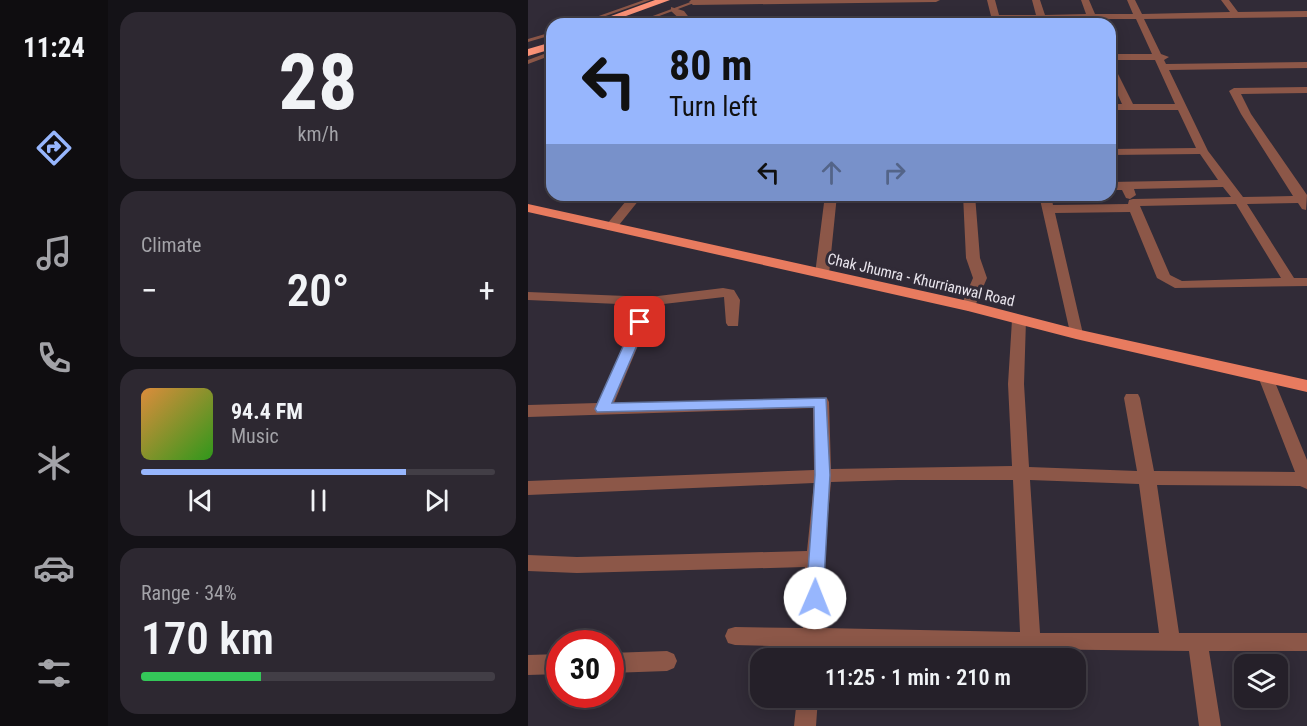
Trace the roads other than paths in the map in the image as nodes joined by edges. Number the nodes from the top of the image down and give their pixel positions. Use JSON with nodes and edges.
{"nodes":[{"id":1,"x":649,"y":0,"type":"edge"},
{"id":2,"x":665,"y":0,"type":"edge"},
{"id":3,"x":936,"y":0,"type":"edge"},
{"id":4,"x":991,"y":0,"type":"edge"},
{"id":5,"x":1036,"y":0,"type":"edge"},
{"id":6,"x":1085,"y":0,"type":"edge"},
{"id":7,"x":1131,"y":0,"type":"edge"},
{"id":8,"x":1225,"y":0,"type":"edge"},
{"id":9,"x":692,"y":1,"type":"edge"},
{"id":10,"x":851,"y":1,"type":"edge"},
{"id":11,"x":898,"y":1,"type":"edge"},
{"id":12,"x":674,"y":9,"type":"junction"},
{"id":13,"x":1307,"y":14,"type":"edge"},
{"id":14,"x":1236,"y":15,"type":"junction"},
{"id":15,"x":1138,"y":16,"type":"junction"},
{"id":16,"x":596,"y":18,"type":"edge"},
{"id":17,"x":612,"y":18,"type":"edge"},
{"id":18,"x":633,"y":18,"type":"edge"},
{"id":19,"x":649,"y":18,"type":"edge"},
{"id":20,"x":685,"y":18,"type":"edge"},
{"id":21,"x":850,"y":18,"type":"edge"},
{"id":22,"x":896,"y":18,"type":"edge"},
{"id":23,"x":995,"y":18,"type":"edge"},
{"id":24,"x":1041,"y":18,"type":"edge"},
{"id":25,"x":1091,"y":18,"type":"edge"},
{"id":26,"x":1115,"y":18,"type":"edge"},
{"id":27,"x":546,"y":36,"type":"edge"},
{"id":28,"x":546,"y":40,"type":"edge"},
{"id":29,"x":546,"y":45,"type":"edge"},
{"id":30,"x":529,"y":46,"type":"edge"},
{"id":31,"x":546,"y":55,"type":"edge"},
{"id":32,"x":1198,"y":57,"type":"dead end"},
{"id":33,"x":1116,"y":58,"type":"edge"},
{"id":34,"x":528,"y":62,"type":"edge"},
{"id":35,"x":1160,"y":62,"type":"junction"},
{"id":36,"x":1307,"y":66,"type":"edge"},
{"id":37,"x":1116,"y":80,"type":"edge"},
{"id":38,"x":1307,"y":90,"type":"edge"},
{"id":39,"x":1184,"y":106,"type":"junction"},
{"id":40,"x":1116,"y":107,"type":"edge"},
{"id":41,"x":1130,"y":107,"type":"junction"},
{"id":42,"x":1203,"y":151,"type":"junction"},
{"id":43,"x":1116,"y":152,"type":"edge"},
{"id":44,"x":1224,"y":183,"type":"junction"},
{"id":45,"x":1116,"y":186,"type":"edge"},
{"id":46,"x":1126,"y":186,"type":"junction"},
{"id":47,"x":1239,"y":200,"type":"junction"},
{"id":48,"x":632,"y":201,"type":"edge"},
{"id":49,"x":830,"y":201,"type":"edge"},
{"id":50,"x":969,"y":201,"type":"edge"},
{"id":51,"x":1046,"y":201,"type":"edge"},
{"id":52,"x":1305,"y":202,"type":"edge"},
{"id":53,"x":1134,"y":206,"type":"junction"},
{"id":54,"x":528,"y":208,"type":"edge"},
{"id":55,"x":1048,"y":209,"type":"junction"},
{"id":56,"x":611,"y":227,"type":"junction"},
{"id":57,"x":822,"y":274,"type":"junction"},
{"id":58,"x":1289,"y":281,"type":"junction"},
{"id":59,"x":1307,"y":282,"type":"edge"},
{"id":60,"x":528,"y":296,"type":"edge"},
{"id":61,"x":650,"y":301,"type":"junction"},
{"id":62,"x":968,"y":306,"type":"junction"},
{"id":63,"x":1019,"y":320,"type":"junction"},
{"id":64,"x":733,"y":323,"type":"dead end"},
{"id":65,"x":1076,"y":334,"type":"junction"},
{"id":66,"x":1268,"y":379,"type":"junction"},
{"id":67,"x":1307,"y":386,"type":"edge"},
{"id":68,"x":1132,"y":398,"type":"dead end"},
{"id":69,"x":603,"y":409,"type":"junction"},
{"id":70,"x":528,"y":411,"type":"edge"},
{"id":71,"x":1021,"y":472,"type":"junction"},
{"id":72,"x":823,"y":475,"type":"junction"},
{"id":73,"x":1147,"y":478,"type":"junction"},
{"id":74,"x":1306,"y":480,"type":"edge"},
{"id":75,"x":528,"y":488,"type":"edge"},
{"id":76,"x":815,"y":559,"type":"junction"},
{"id":77,"x":528,"y":563,"type":"edge"},
{"id":78,"x":735,"y":636,"type":"dead end"},
{"id":79,"x":814,"y":637,"type":"junction"},
{"id":80,"x":1031,"y":642,"type":"junction"},
{"id":81,"x":1198,"y":642,"type":"junction"},
{"id":82,"x":1307,"y":642,"type":"edge"},
{"id":83,"x":1170,"y":643,"type":"junction"},
{"id":84,"x":813,"y":648,"type":"edge"},
{"id":85,"x":667,"y":661,"type":"dead end"},
{"id":86,"x":624,"y":663,"type":"edge"},
{"id":87,"x":546,"y":664,"type":"edge"},
{"id":88,"x":528,"y":665,"type":"edge"},
{"id":89,"x":807,"y":708,"type":"edge"},
{"id":90,"x":805,"y":726,"type":"edge"},
{"id":91,"x":1210,"y":726,"type":"edge"}],
"edges":[{"from":1,"to":16,"type":"lane"},
{"from":2,"to":17,"type":"highway"},
{"from":3,"to":11,"type":"street"},
{"from":4,"to":23,"type":"street"},
{"from":5,"to":24,"type":"street"},
{"from":6,"to":25,"type":"street"},
{"from":7,"to":15,"type":"street"},
{"from":8,"to":14,"type":"street"},
{"from":9,"to":10,"type":"street"},
{"from":9,"to":12,"type":"lane"},
{"from":9,"to":18,"type":"highway"},
{"from":10,"to":11,"type":"street"},
{"from":10,"to":21,"type":"street"},
{"from":11,"to":22,"type":"street"},
{"from":12,"to":19,"type":"lane"},
{"from":12,"to":20,"type":"street"},
{"from":13,"to":14,"type":"street"},
{"from":14,"to":15,"type":"street"},
{"from":15,"to":26,"type":"street"},
{"from":15,"to":35,"type":"street"},
{"from":27,"to":30,"type":"lane"},
{"from":28,"to":30,"type":"highway"},
{"from":29,"to":30,"type":"highway"},
{"from":31,"to":34,"type":"lane"},
{"from":32,"to":35,"type":"street"},
{"from":33,"to":35,"type":"street"},
{"from":35,"to":36,"type":"street"},
{"from":35,"to":39,"type":"street"},
{"from":37,"to":41,"type":"street"},
{"from":38,"to":52,"type":"street"},
{"from":39,"to":41,"type":"street"},
{"from":39,"to":42,"type":"street"},
{"from":40,"to":41,"type":"street"},
{"from":42,"to":43,"type":"street"},
{"from":42,"to":44,"type":"street"},
{"from":44,"to":46,"type":"street"},
{"from":44,"to":47,"type":"street"},
{"from":45,"to":46,"type":"street"},
{"from":46,"to":53,"type":"street"},
{"from":47,"to":52,"type":"street"},
{"from":47,"to":53,"type":"street"},
{"from":47,"to":58,"type":"street"},
{"from":48,"to":56,"type":"street"},
{"from":49,"to":57,"type":"street"},
{"from":50,"to":62,"type":"street"},
{"from":51,"to":55,"type":"street"},
{"from":53,"to":55,"type":"street"},
{"from":53,"to":58,"type":"street"},
{"from":54,"to":56,"type":"main road","name":"Chak Jhumra - Khurrianwal Road"},
{"from":55,"to":65,"type":"street"},
{"from":56,"to":57,"type":"main road","name":"Chak Jhumra - Khurrianwal Road"},
{"from":57,"to":62,"type":"main road","name":"Chak Jhumra - Khurrianwal Road"},
{"from":58,"to":59,"type":"street"},
{"from":60,"to":61,"type":"street"},
{"from":61,"to":64,"type":"street"},
{"from":61,"to":69,"type":"street"},
{"from":62,"to":63,"type":"main road","name":"Chak Jhumra - Khurrianwal Road"},
{"from":63,"to":65,"type":"main road","name":"Chak Jhumra - Khurrianwal Road"},
{"from":63,"to":71,"type":"street"},
{"from":65,"to":66,"type":"main road","name":"Chak Jhumra - Khurrianwal Road"},
{"from":66,"to":67,"type":"main road","name":"Chak Jhumra - Khurrianwal Road"},
{"from":66,"to":74,"type":"street"},
{"from":68,"to":73,"type":"street"},
{"from":69,"to":70,"type":"street"},
{"from":69,"to":72,"type":"street"},
{"from":71,"to":72,"type":"street"},
{"from":71,"to":73,"type":"street"},
{"from":71,"to":80,"type":"street"},
{"from":72,"to":75,"type":"street"},
{"from":72,"to":76,"type":"street"},
{"from":73,"to":74,"type":"street"},
{"from":73,"to":83,"type":"street"},
{"from":76,"to":77,"type":"street"},
{"from":76,"to":79,"type":"street"},
{"from":78,"to":79,"type":"street"},
{"from":79,"to":80,"type":"street"},
{"from":79,"to":84,"type":"street"},
{"from":80,"to":83,"type":"street"},
{"from":81,"to":82,"type":"street"},
{"from":81,"to":83,"type":"street"},
{"from":81,"to":91,"type":"street"},
{"from":85,"to":86,"type":"street"},
{"from":87,"to":88,"type":"street"},
{"from":89,"to":90,"type":"street"}]}
